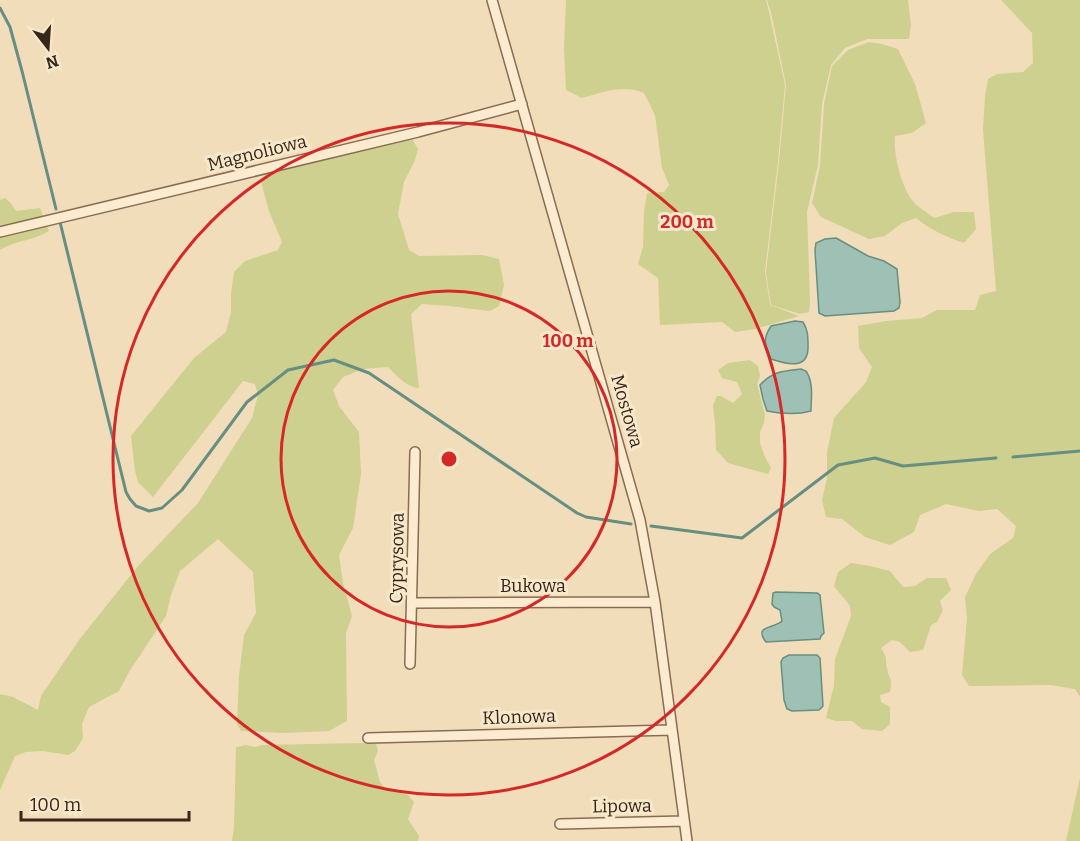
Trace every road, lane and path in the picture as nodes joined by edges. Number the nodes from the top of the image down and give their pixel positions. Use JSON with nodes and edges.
{"nodes":[{"id":1,"x":492,"y":0,"type":"edge"},
{"id":2,"x":522,"y":104,"type":"junction"},
{"id":3,"x":0,"y":232,"type":"edge"},
{"id":4,"x":415,"y":452,"type":"dead end"},
{"id":5,"x":655,"y":602,"type":"junction"},
{"id":6,"x":412,"y":603,"type":"junction"},
{"id":7,"x":410,"y":664,"type":"dead end"},
{"id":8,"x":672,"y":730,"type":"junction"},
{"id":9,"x":368,"y":738,"type":"dead end"},
{"id":10,"x":684,"y":821,"type":"junction"},
{"id":11,"x":560,"y":824,"type":"dead end"},
{"id":12,"x":687,"y":841,"type":"edge"}],
"edges":[{"from":1,"to":2,"type":"street","name":"Mostowa"},
{"from":2,"to":3,"type":"street","name":"Magnoliowa"},
{"from":2,"to":5,"type":"street","name":"Mostowa"},
{"from":4,"to":6,"type":"street","name":"Cyprysowa"},
{"from":5,"to":6,"type":"street","name":"Bukowa"},
{"from":5,"to":8,"type":"street","name":"Mostowa"},
{"from":6,"to":7,"type":"street","name":"Cyprysowa"},
{"from":8,"to":9,"type":"street","name":"Klonowa"},
{"from":8,"to":10,"type":"street","name":"Mostowa"},
{"from":10,"to":11,"type":"street","name":"Lipowa"},
{"from":10,"to":12,"type":"street","name":"Mostowa"}]}
